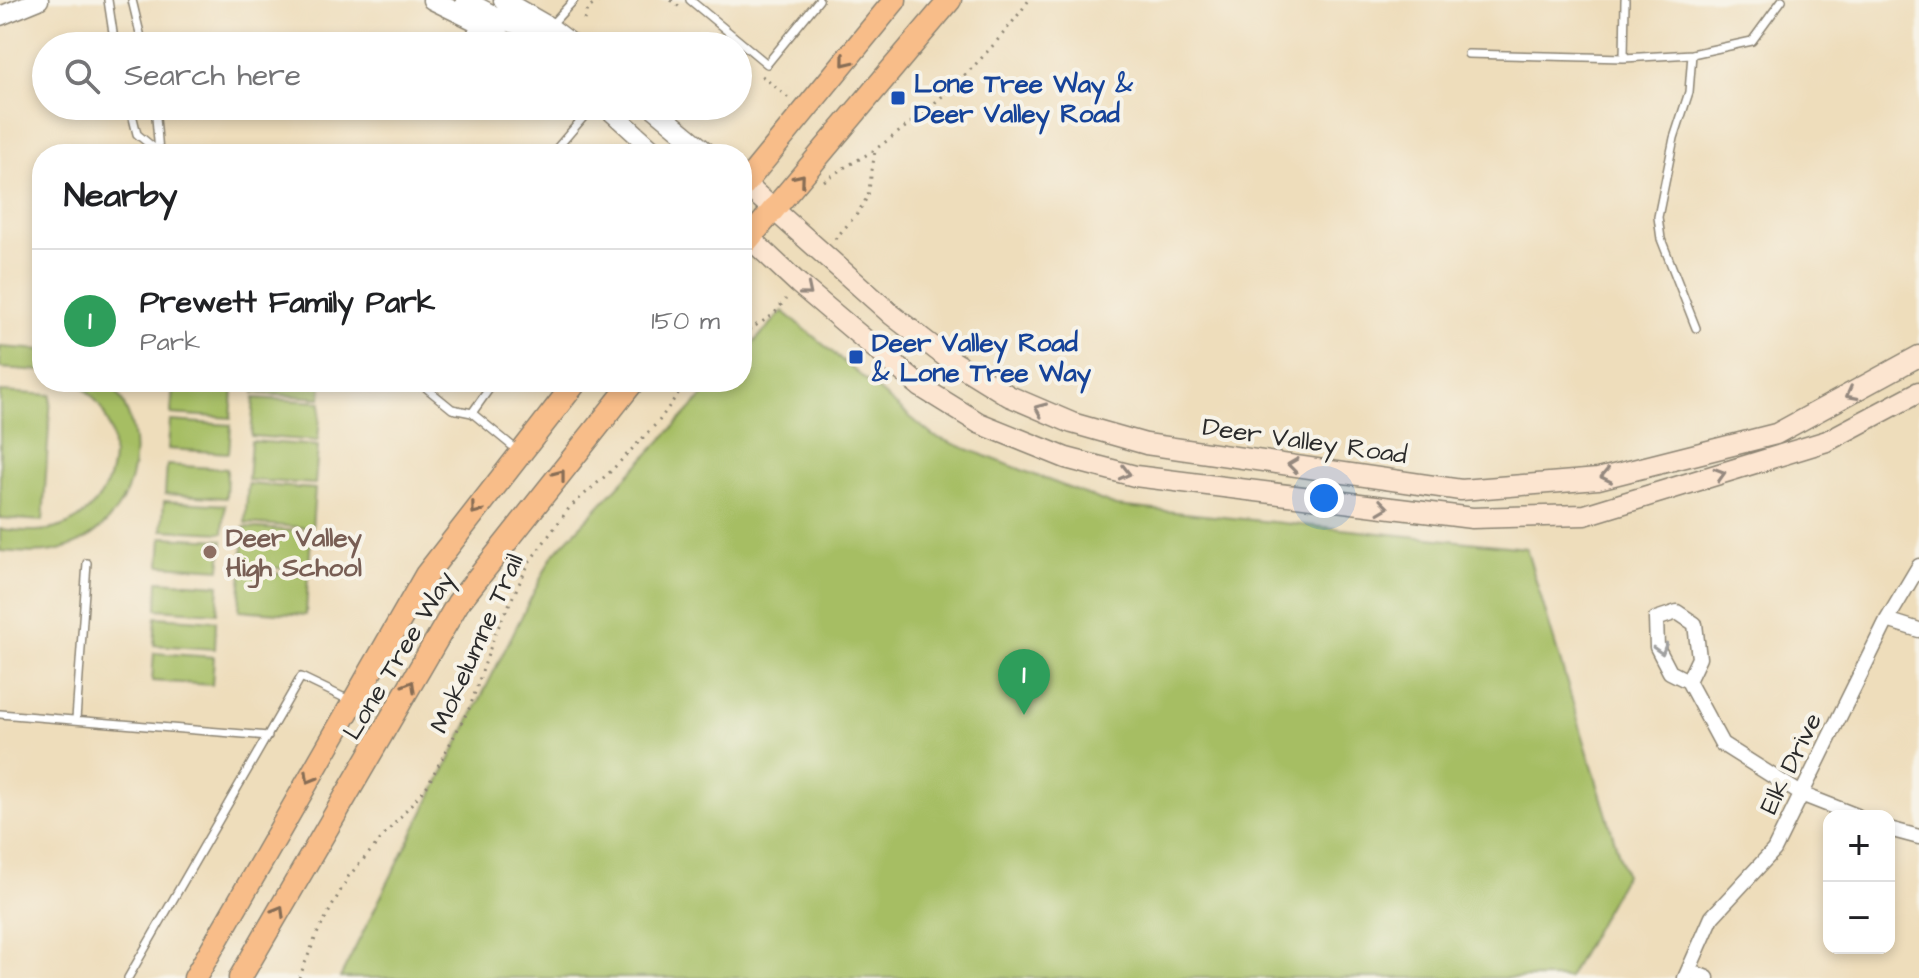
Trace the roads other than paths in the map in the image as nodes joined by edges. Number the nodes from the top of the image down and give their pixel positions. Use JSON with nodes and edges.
{"nodes":[{"id":1,"x":39,"y":0,"type":"edge"},
{"id":2,"x":108,"y":0,"type":"edge"},
{"id":3,"x":132,"y":0,"type":"edge"},
{"id":4,"x":432,"y":0,"type":"edge"},
{"id":5,"x":465,"y":0,"type":"edge"},
{"id":6,"x":503,"y":0,"type":"edge"},
{"id":7,"x":574,"y":0,"type":"edge"},
{"id":8,"x":690,"y":0,"type":"edge"},
{"id":9,"x":819,"y":0,"type":"edge"},
{"id":10,"x":895,"y":0,"type":"edge"},
{"id":11,"x":950,"y":0,"type":"edge"},
{"id":12,"x":1625,"y":0,"type":"edge"},
{"id":13,"x":1781,"y":0,"type":"edge"},
{"id":14,"x":0,"y":16,"type":"edge"},
{"id":15,"x":477,"y":22,"type":"junction"},
{"id":16,"x":550,"y":27,"type":"junction"},
{"id":17,"x":113,"y":32,"type":"edge"},
{"id":18,"x":140,"y":32,"type":"edge"},
{"id":19,"x":472,"y":32,"type":"edge"},
{"id":20,"x":492,"y":32,"type":"edge"},
{"id":21,"x":557,"y":32,"type":"edge"},
{"id":22,"x":728,"y":32,"type":"edge"},
{"id":23,"x":752,"y":52,"type":"edge"},
{"id":24,"x":1468,"y":54,"type":"dead end"},
{"id":25,"x":1692,"y":54,"type":"junction"},
{"id":26,"x":1624,"y":58,"type":"junction"},
{"id":27,"x":134,"y":120,"type":"edge"},
{"id":28,"x":156,"y":120,"type":"edge"},
{"id":29,"x":581,"y":120,"type":"edge"},
{"id":30,"x":620,"y":120,"type":"edge"},
{"id":31,"x":668,"y":120,"type":"edge"},
{"id":32,"x":149,"y":144,"type":"edge"},
{"id":33,"x":158,"y":144,"type":"edge"},
{"id":34,"x":561,"y":144,"type":"edge"},
{"id":35,"x":647,"y":144,"type":"edge"},
{"id":36,"x":697,"y":144,"type":"edge"},
{"id":37,"x":752,"y":173,"type":"edge"},
{"id":38,"x":752,"y":192,"type":"edge"},
{"id":39,"x":774,"y":210,"type":"junction"},
{"id":40,"x":752,"y":232,"type":"edge"},
{"id":41,"x":752,"y":245,"type":"edge"},
{"id":42,"x":1696,"y":328,"type":"dead end"},
{"id":43,"x":1919,"y":356,"type":"edge"},
{"id":44,"x":431,"y":392,"type":"edge"},
{"id":45,"x":487,"y":392,"type":"edge"},
{"id":46,"x":568,"y":392,"type":"edge"},
{"id":47,"x":625,"y":392,"type":"edge"},
{"id":48,"x":1919,"y":392,"type":"edge"},
{"id":49,"x":472,"y":413,"type":"junction"},
{"id":50,"x":519,"y":452,"type":"junction"},
{"id":51,"x":87,"y":563,"type":"dead end"},
{"id":52,"x":1919,"y":566,"type":"edge"},
{"id":53,"x":1887,"y":620,"type":"junction"},
{"id":54,"x":1919,"y":630,"type":"edge"},
{"id":55,"x":1688,"y":681,"type":"junction"},
{"id":56,"x":353,"y":702,"type":"junction"},
{"id":57,"x":0,"y":714,"type":"edge"},
{"id":58,"x":76,"y":719,"type":"junction"},
{"id":59,"x":268,"y":736,"type":"junction"},
{"id":60,"x":1801,"y":794,"type":"junction"},
{"id":61,"x":1842,"y":810,"type":"edge"},
{"id":62,"x":1895,"y":831,"type":"edge"},
{"id":63,"x":1919,"y":837,"type":"edge"},
{"id":64,"x":1687,"y":974,"type":"edge"},
{"id":65,"x":128,"y":978,"type":"edge"},
{"id":66,"x":195,"y":978,"type":"edge"},
{"id":67,"x":240,"y":978,"type":"edge"},
{"id":68,"x":1707,"y":978,"type":"edge"}],
"edges":[{"from":1,"to":14,"type":"street"},
{"from":2,"to":17,"type":"lane"},
{"from":3,"to":18,"type":"lane"},
{"from":4,"to":15,"type":"street"},
{"from":5,"to":16,"type":"street"},
{"from":6,"to":16,"type":"street"},
{"from":7,"to":16,"type":"lane"},
{"from":8,"to":22,"type":"lane"},
{"from":9,"to":23,"type":"lane"},
{"from":10,"to":37,"type":"main road","one_way":true},
{"from":39,"to":11,"type":"main road","one_way":true},
{"from":12,"to":26,"type":"lane"},
{"from":13,"to":25,"type":"lane"},
{"from":15,"to":19,"type":"lane"},
{"from":15,"to":20,"type":"street"},
{"from":16,"to":21,"type":"street"},
{"from":24,"to":26,"type":"lane"},
{"from":25,"to":26,"type":"lane"},
{"from":25,"to":42,"type":"lane"},
{"from":27,"to":32,"type":"lane"},
{"from":28,"to":33,"type":"lane"},
{"from":29,"to":34,"type":"lane"},
{"from":30,"to":35,"type":"street"},
{"from":31,"to":36,"type":"street"},
{"from":38,"to":39,"type":"main road","name":"Deer Valley Road"},
{"from":39,"to":40,"type":"main road"},
{"from":43,"to":39,"type":"main road","name":"Deer Valley Road","one_way":true},
{"from":41,"to":48,"type":"main road","one_way":true},
{"from":44,"to":49,"type":"lane"},
{"from":45,"to":49,"type":"lane"},
{"from":46,"to":50,"type":"main road","name":"Lone Tree Way"},
{"from":67,"to":47,"type":"main road","name":"Lone Tree Way","one_way":true},
{"from":49,"to":50,"type":"lane"},
{"from":50,"to":56,"type":"main road","name":"Lone Tree Way","one_way":true},
{"from":51,"to":58,"type":"lane"},
{"from":52,"to":53,"type":"street","name":"Elk Drive"},
{"from":53,"to":54,"type":"street"},
{"from":53,"to":60,"type":"street","name":"Elk Drive"},
{"from":55,"to":55,"type":"street","one_way":true},
{"from":55,"to":60,"type":"street"},
{"from":56,"to":59,"type":"lane"},
{"from":56,"to":66,"type":"main road","name":"Lone Tree Way","one_way":true},
{"from":57,"to":58,"type":"lane"},
{"from":58,"to":59,"type":"lane"},
{"from":59,"to":65,"type":"lane"},
{"from":60,"to":61,"type":"street"},
{"from":60,"to":64,"type":"street","name":"Elk Drive"},
{"from":62,"to":63,"type":"street"},
{"from":64,"to":68,"type":"street"}]}
